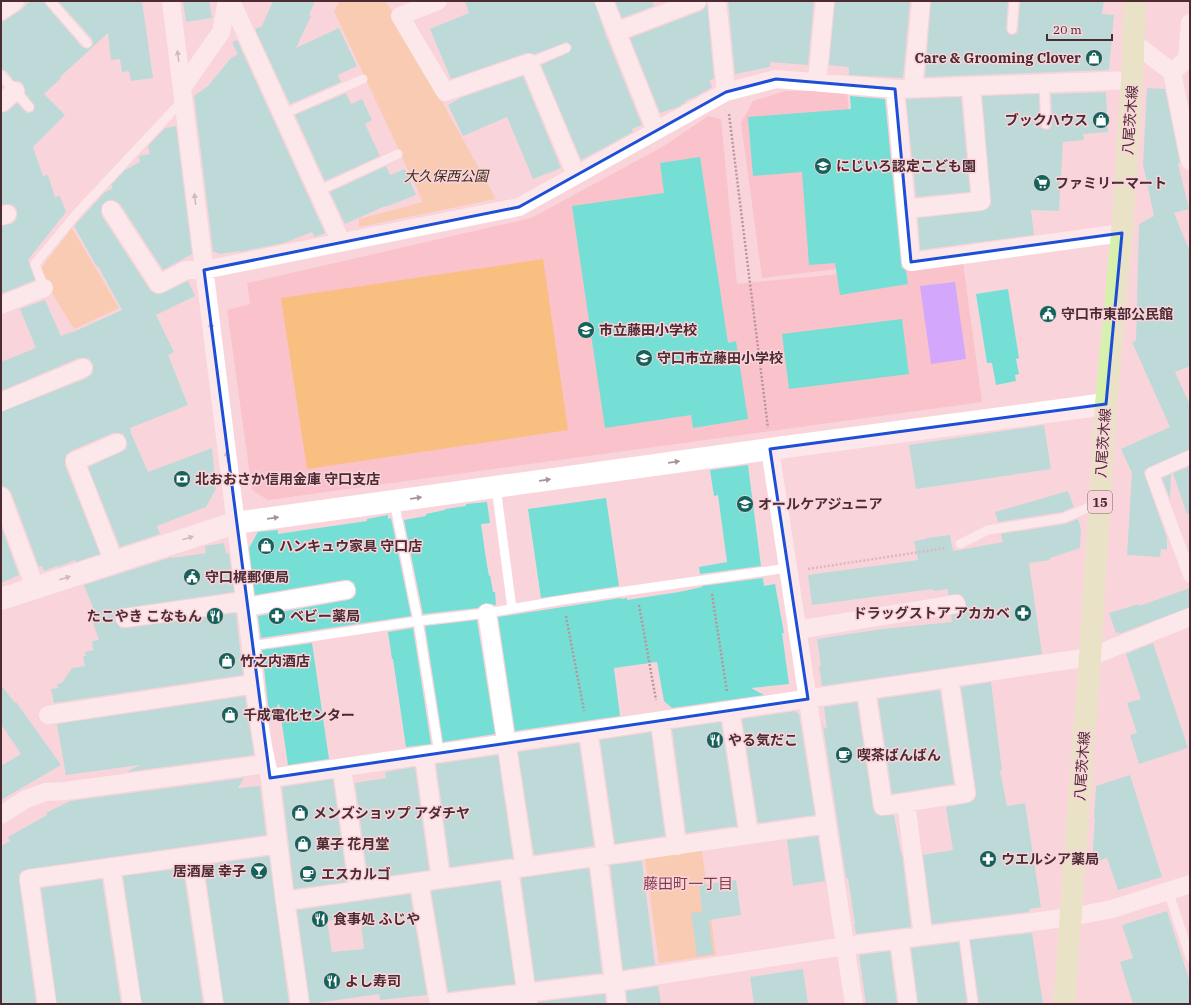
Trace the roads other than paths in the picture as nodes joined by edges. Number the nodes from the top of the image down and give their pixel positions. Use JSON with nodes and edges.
{"nodes":[{"id":1,"x":15,"y":1,"type":"edge"},
{"id":2,"x":50,"y":1,"type":"edge"},
{"id":3,"x":171,"y":1,"type":"edge"},
{"id":4,"x":227,"y":1,"type":"edge"},
{"id":5,"x":231,"y":1,"type":"edge"},
{"id":6,"x":438,"y":1,"type":"edge"},
{"id":7,"x":604,"y":1,"type":"edge"},
{"id":8,"x":697,"y":1,"type":"edge"},
{"id":9,"x":717,"y":1,"type":"edge"},
{"id":10,"x":825,"y":1,"type":"edge"},
{"id":11,"x":921,"y":1,"type":"edge"},
{"id":12,"x":1014,"y":1,"type":"edge"},
{"id":13,"x":1135,"y":1,"type":"edge"},
{"id":14,"x":1,"y":11,"type":"edge"},
{"id":15,"x":1190,"y":23,"type":"edge"},
{"id":16,"x":1012,"y":29,"type":"dead end"},
{"id":17,"x":616,"y":32,"type":"junction"},
{"id":18,"x":87,"y":43,"type":"dead end"},
{"id":19,"x":1134,"y":43,"type":"junction"},
{"id":20,"x":566,"y":48,"type":"dead end"},
{"id":21,"x":529,"y":63,"type":"junction"},
{"id":22,"x":1172,"y":72,"type":"junction"},
{"id":23,"x":1,"y":75,"type":"edge"},
{"id":24,"x":363,"y":79,"type":"dead end"},
{"id":25,"x":1132,"y":80,"type":"junction"},
{"id":26,"x":817,"y":82,"type":"junction"},
{"id":27,"x":1044,"y":83,"type":"junction"},
{"id":28,"x":971,"y":86,"type":"junction"},
{"id":29,"x":913,"y":88,"type":"junction"},
{"id":30,"x":895,"y":89,"type":"junction"},
{"id":31,"x":15,"y":91,"type":"junction"},
{"id":32,"x":726,"y":92,"type":"junction"},
{"id":33,"x":183,"y":94,"type":"junction"},
{"id":34,"x":1,"y":103,"type":"edge"},
{"id":35,"x":29,"y":107,"type":"dead end"},
{"id":36,"x":283,"y":114,"type":"junction"},
{"id":37,"x":1046,"y":124,"type":"dead end"},
{"id":38,"x":656,"y":130,"type":"junction"},
{"id":39,"x":398,"y":154,"type":"dead end"},
{"id":40,"x":1190,"y":161,"type":"edge"},
{"id":41,"x":576,"y":175,"type":"junction"},
{"id":42,"x":318,"y":191,"type":"junction"},
{"id":43,"x":906,"y":209,"type":"junction"},
{"id":44,"x":112,"y":210,"type":"dead end"},
{"id":45,"x":1122,"y":233,"type":"junction"},
{"id":46,"x":341,"y":242,"type":"junction"},
{"id":47,"x":204,"y":270,"type":"junction"},
{"id":48,"x":44,"y":288,"type":"joint"},
{"id":49,"x":1,"y":305,"type":"edge"},
{"id":50,"x":84,"y":368,"type":"dead end"},
{"id":51,"x":1,"y":402,"type":"edge"},
{"id":52,"x":1106,"y":404,"type":"junction"},
{"id":53,"x":117,"y":443,"type":"dead end"},
{"id":54,"x":770,"y":449,"type":"junction"},
{"id":55,"x":1190,"y":457,"type":"edge"},
{"id":56,"x":496,"y":487,"type":"junction"},
{"id":57,"x":1,"y":496,"type":"edge"},
{"id":58,"x":394,"y":501,"type":"junction"},
{"id":59,"x":1100,"y":503,"type":"junction"},
{"id":60,"x":235,"y":523,"type":"junction"},
{"id":61,"x":960,"y":544,"type":"road end"},
{"id":62,"x":114,"y":562,"type":"junction"},
{"id":63,"x":788,"y":570,"type":"junction"},
{"id":64,"x":1190,"y":576,"type":"edge"},
{"id":65,"x":36,"y":587,"type":"junction"},
{"id":66,"x":346,"y":590,"type":"dead end"},
{"id":67,"x":1,"y":599,"type":"edge"},
{"id":68,"x":245,"y":604,"type":"junction"},
{"id":69,"x":956,"y":604,"type":"dead end"},
{"id":70,"x":512,"y":609,"type":"junction"},
{"id":71,"x":488,"y":613,"type":"junction"},
{"id":72,"x":1190,"y":617,"type":"edge"},
{"id":73,"x":125,"y":618,"type":"dead end"},
{"id":74,"x":418,"y":621,"type":"junction"},
{"id":75,"x":797,"y":630,"type":"junction"},
{"id":76,"x":251,"y":646,"type":"junction"},
{"id":77,"x":1090,"y":657,"type":"junction"},
{"id":78,"x":949,"y":678,"type":"junction"},
{"id":79,"x":254,"y":684,"type":"junction"},
{"id":80,"x":866,"y":690,"type":"junction"},
{"id":81,"x":808,"y":699,"type":"junction"},
{"id":82,"x":730,"y":710,"type":"junction"},
{"id":83,"x":48,"y":715,"type":"dead end"},
{"id":84,"x":660,"y":721,"type":"junction"},
{"id":85,"x":588,"y":731,"type":"junction"},
{"id":86,"x":507,"y":743,"type":"junction"},
{"id":87,"x":432,"y":754,"type":"junction"},
{"id":88,"x":342,"y":768,"type":"junction"},
{"id":89,"x":268,"y":771,"type":"junction"},
{"id":90,"x":906,"y":803,"type":"junction"},
{"id":91,"x":1,"y":815,"type":"edge"},
{"id":92,"x":827,"y":824,"type":"junction"},
{"id":93,"x":749,"y":835,"type":"junction"},
{"id":94,"x":278,"y":844,"type":"junction"},
{"id":95,"x":677,"y":846,"type":"junction"},
{"id":96,"x":192,"y":856,"type":"junction"},
{"id":97,"x":602,"y":856,"type":"junction"},
{"id":98,"x":111,"y":867,"type":"junction"},
{"id":99,"x":517,"y":868,"type":"junction"},
{"id":100,"x":441,"y":879,"type":"junction"},
{"id":101,"x":420,"y":882,"type":"junction"},
{"id":102,"x":1190,"y":884,"type":"edge"},
{"id":103,"x":359,"y":891,"type":"junction"},
{"id":104,"x":1168,"y":891,"type":"junction"},
{"id":105,"x":286,"y":901,"type":"junction"},
{"id":106,"x":1071,"y":917,"type":"junction"},
{"id":107,"x":963,"y":930,"type":"junction"},
{"id":108,"x":923,"y":935,"type":"junction"},
{"id":109,"x":899,"y":939,"type":"junction"},
{"id":110,"x":845,"y":946,"type":"junction"},
{"id":111,"x":1190,"y":957,"type":"edge"},
{"id":112,"x":615,"y":982,"type":"junction"},
{"id":113,"x":527,"y":999,"type":"edge"},
{"id":114,"x":47,"y":1004,"type":"edge"},
{"id":115,"x":132,"y":1004,"type":"edge"},
{"id":116,"x":214,"y":1004,"type":"edge"},
{"id":117,"x":300,"y":1004,"type":"edge"},
{"id":118,"x":443,"y":1004,"type":"edge"},
{"id":119,"x":618,"y":1004,"type":"edge"},
{"id":120,"x":854,"y":1004,"type":"edge"},
{"id":121,"x":908,"y":1004,"type":"edge"},
{"id":122,"x":973,"y":1004,"type":"edge"},
{"id":123,"x":1064,"y":1004,"type":"edge"}],
"edges":[{"from":1,"to":14,"type":"street"},
{"from":2,"to":18,"type":"lane"},
{"from":33,"to":3,"type":"street","one_way":true},
{"from":4,"to":33,"type":"street"},
{"from":5,"to":36,"type":"street"},
{"from":6,"to":21,"type":"street"},
{"from":7,"to":17,"type":"street"},
{"from":8,"to":17,"type":"street"},
{"from":9,"to":32,"type":"street"},
{"from":10,"to":26,"type":"street"},
{"from":11,"to":29,"type":"street"},
{"from":12,"to":16,"type":"lane"},
{"from":13,"to":19,"type":"main road","name":"八尾茨木線","number":"15"},
{"from":15,"to":22,"type":"street"},
{"from":17,"to":38,"type":"street"},
{"from":19,"to":22,"type":"street"},
{"from":19,"to":25,"type":"main road","name":"八尾茨木線","number":"15"},
{"from":20,"to":21,"type":"lane"},
{"from":21,"to":41,"type":"street"},
{"from":22,"to":40,"type":"street"},
{"from":23,"to":31,"type":"lane"},
{"from":24,"to":36,"type":"lane"},
{"from":25,"to":27,"type":"street"},
{"from":25,"to":45,"type":"main road","name":"八尾茨木線","number":"15"},
{"from":26,"to":30,"type":"street"},
{"from":26,"to":32,"type":"street"},
{"from":27,"to":28,"type":"street"},
{"from":27,"to":37,"type":"lane"},
{"from":28,"to":29,"type":"street"},
{"from":28,"to":43,"type":"street"},
{"from":29,"to":30,"type":"street"},
{"from":30,"to":43,"type":"street"},
{"from":31,"to":34,"type":"street"},
{"from":31,"to":35,"type":"lane"},
{"from":32,"to":38,"type":"street"},
{"from":47,"to":33,"type":"street","one_way":true},
{"from":33,"to":48,"type":"lane"},
{"from":36,"to":42,"type":"street"},
{"from":38,"to":41,"type":"street"},
{"from":39,"to":42,"type":"lane"},
{"from":41,"to":46,"type":"street"},
{"from":42,"to":46,"type":"street"},
{"from":43,"to":45,"type":"street"},
{"from":44,"to":47,"type":"street"},
{"from":45,"to":52,"type":"main road","name":"八尾茨木線","number":"15"},
{"from":46,"to":47,"type":"street"},
{"from":60,"to":47,"type":"street","one_way":true},
{"from":48,"to":49,"type":"street"},
{"from":50,"to":51,"type":"street"},
{"from":52,"to":54,"type":"street"},
{"from":52,"to":59,"type":"main road","name":"八尾茨木線","number":"15"},
{"from":53,"to":62,"type":"street"},
{"from":56,"to":54,"type":"street","one_way":true},
{"from":54,"to":63,"type":"street"},
{"from":55,"to":64,"type":"street"},
{"from":58,"to":56,"type":"street","one_way":true},
{"from":56,"to":70,"type":"lane"},
{"from":57,"to":65,"type":"street"},
{"from":60,"to":58,"type":"street","one_way":true},
{"from":58,"to":74,"type":"lane"},
{"from":59,"to":61,"type":"lane"},
{"from":59,"to":77,"type":"main road","name":"八尾茨木線","number":"15"},
{"from":62,"to":60,"type":"street","one_way":true},
{"from":60,"to":68,"type":"street"},
{"from":65,"to":62,"type":"street","one_way":true},
{"from":63,"to":70,"type":"lane"},
{"from":63,"to":75,"type":"street"},
{"from":65,"to":67,"type":"street"},
{"from":66,"to":68,"type":"street"},
{"from":68,"to":73,"type":"street"},
{"from":68,"to":76,"type":"street"},
{"from":69,"to":75,"type":"street"},
{"from":70,"to":71,"type":"lane"},
{"from":71,"to":74,"type":"lane"},
{"from":71,"to":86,"type":"street"},
{"from":72,"to":77,"type":"street"},
{"from":74,"to":76,"type":"lane"},
{"from":74,"to":87,"type":"lane"},
{"from":75,"to":81,"type":"street"},
{"from":76,"to":79,"type":"street"},
{"from":77,"to":78,"type":"street"},
{"from":77,"to":106,"type":"main road","name":"八尾茨木線","number":"15"},
{"from":78,"to":80,"type":"street"},
{"from":78,"to":90,"type":"street"},
{"from":79,"to":83,"type":"street"},
{"from":79,"to":89,"type":"street"},
{"from":80,"to":81,"type":"street"},
{"from":80,"to":90,"type":"street"},
{"from":81,"to":82,"type":"street"},
{"from":81,"to":92,"type":"street"},
{"from":82,"to":84,"type":"street"},
{"from":82,"to":93,"type":"street"},
{"from":84,"to":85,"type":"street"},
{"from":84,"to":95,"type":"street"},
{"from":85,"to":86,"type":"street"},
{"from":85,"to":97,"type":"street"},
{"from":86,"to":87,"type":"street"},
{"from":86,"to":99,"type":"street"},
{"from":87,"to":88,"type":"street"},
{"from":87,"to":100,"type":"street"},
{"from":88,"to":89,"type":"street"},
{"from":88,"to":103,"type":"street"},
{"from":89,"to":91,"type":"street"},
{"from":89,"to":94,"type":"street"},
{"from":90,"to":108,"type":"street"},
{"from":92,"to":93,"type":"street"},
{"from":92,"to":110,"type":"street"},
{"from":93,"to":95,"type":"street"},
{"from":94,"to":96,"type":"street"},
{"from":94,"to":105,"type":"street"},
{"from":95,"to":97,"type":"street"},
{"from":96,"to":98,"type":"street"},
{"from":96,"to":116,"type":"street"},
{"from":97,"to":99,"type":"street"},
{"from":97,"to":112,"type":"street"},
{"from":98,"to":114,"type":"street"},
{"from":98,"to":115,"type":"street"},
{"from":99,"to":100,"type":"street"},
{"from":99,"to":113,"type":"street"},
{"from":100,"to":101,"type":"street"},
{"from":101,"to":103,"type":"street"},
{"from":101,"to":118,"type":"street"},
{"from":102,"to":104,"type":"street"},
{"from":103,"to":105,"type":"street"},
{"from":104,"to":106,"type":"street"},
{"from":104,"to":111,"type":"lane"},
{"from":105,"to":117,"type":"street"},
{"from":106,"to":107,"type":"street"},
{"from":106,"to":123,"type":"main road","name":"八尾茨木線","number":"15"},
{"from":107,"to":108,"type":"street"},
{"from":107,"to":122,"type":"lane"},
{"from":108,"to":109,"type":"street"},
{"from":109,"to":110,"type":"street"},
{"from":109,"to":121,"type":"street"},
{"from":110,"to":112,"type":"street"},
{"from":110,"to":120,"type":"street"},
{"from":112,"to":113,"type":"street"},
{"from":112,"to":119,"type":"street"},
{"from":113,"to":118,"type":"street"}]}
